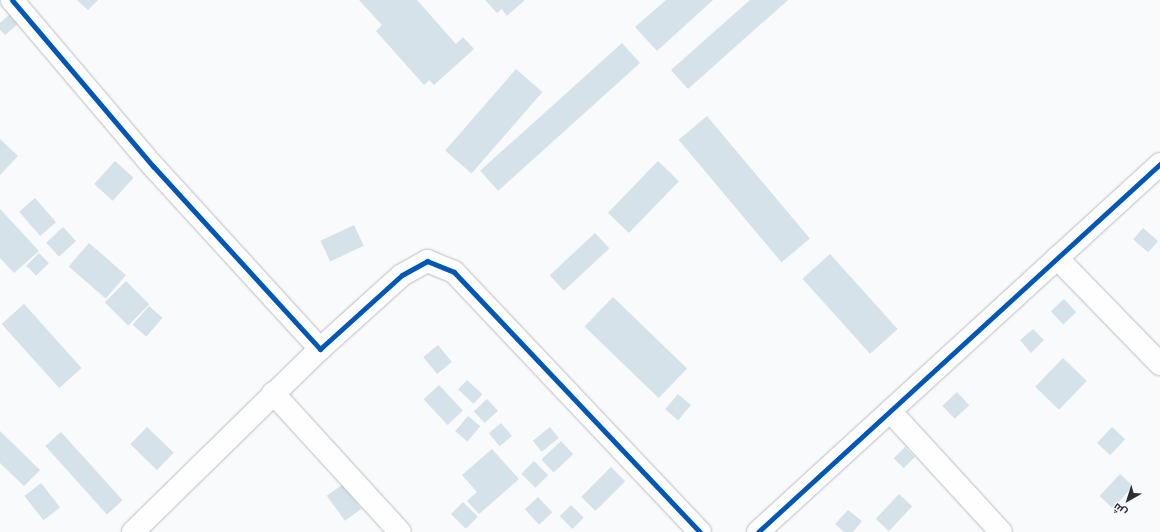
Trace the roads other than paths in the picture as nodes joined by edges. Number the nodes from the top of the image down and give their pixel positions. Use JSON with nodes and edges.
{"nodes":[{"id":1,"x":12,"y":0,"type":"edge"},
{"id":2,"x":1160,"y":164,"type":"edge"},
{"id":3,"x":1057,"y":258,"type":"junction"},
{"id":4,"x":320,"y":349,"type":"junction"},
{"id":5,"x":1160,"y":364,"type":"edge"},
{"id":6,"x":273,"y":393,"type":"junction"},
{"id":7,"x":890,"y":411,"type":"junction"},
{"id":8,"x":133,"y":532,"type":"edge"},
{"id":9,"x":400,"y":532,"type":"edge"},
{"id":10,"x":700,"y":532,"type":"edge"},
{"id":11,"x":758,"y":532,"type":"edge"},
{"id":12,"x":1000,"y":532,"type":"edge"}],
"edges":[{"from":1,"to":4,"type":"street"},
{"from":2,"to":3,"type":"street"},
{"from":3,"to":5,"type":"street"},
{"from":3,"to":7,"type":"street"},
{"from":4,"to":6,"type":"street"},
{"from":4,"to":10,"type":"street"},
{"from":6,"to":8,"type":"street"},
{"from":6,"to":9,"type":"street"},
{"from":7,"to":11,"type":"street"},
{"from":7,"to":12,"type":"street"}]}
